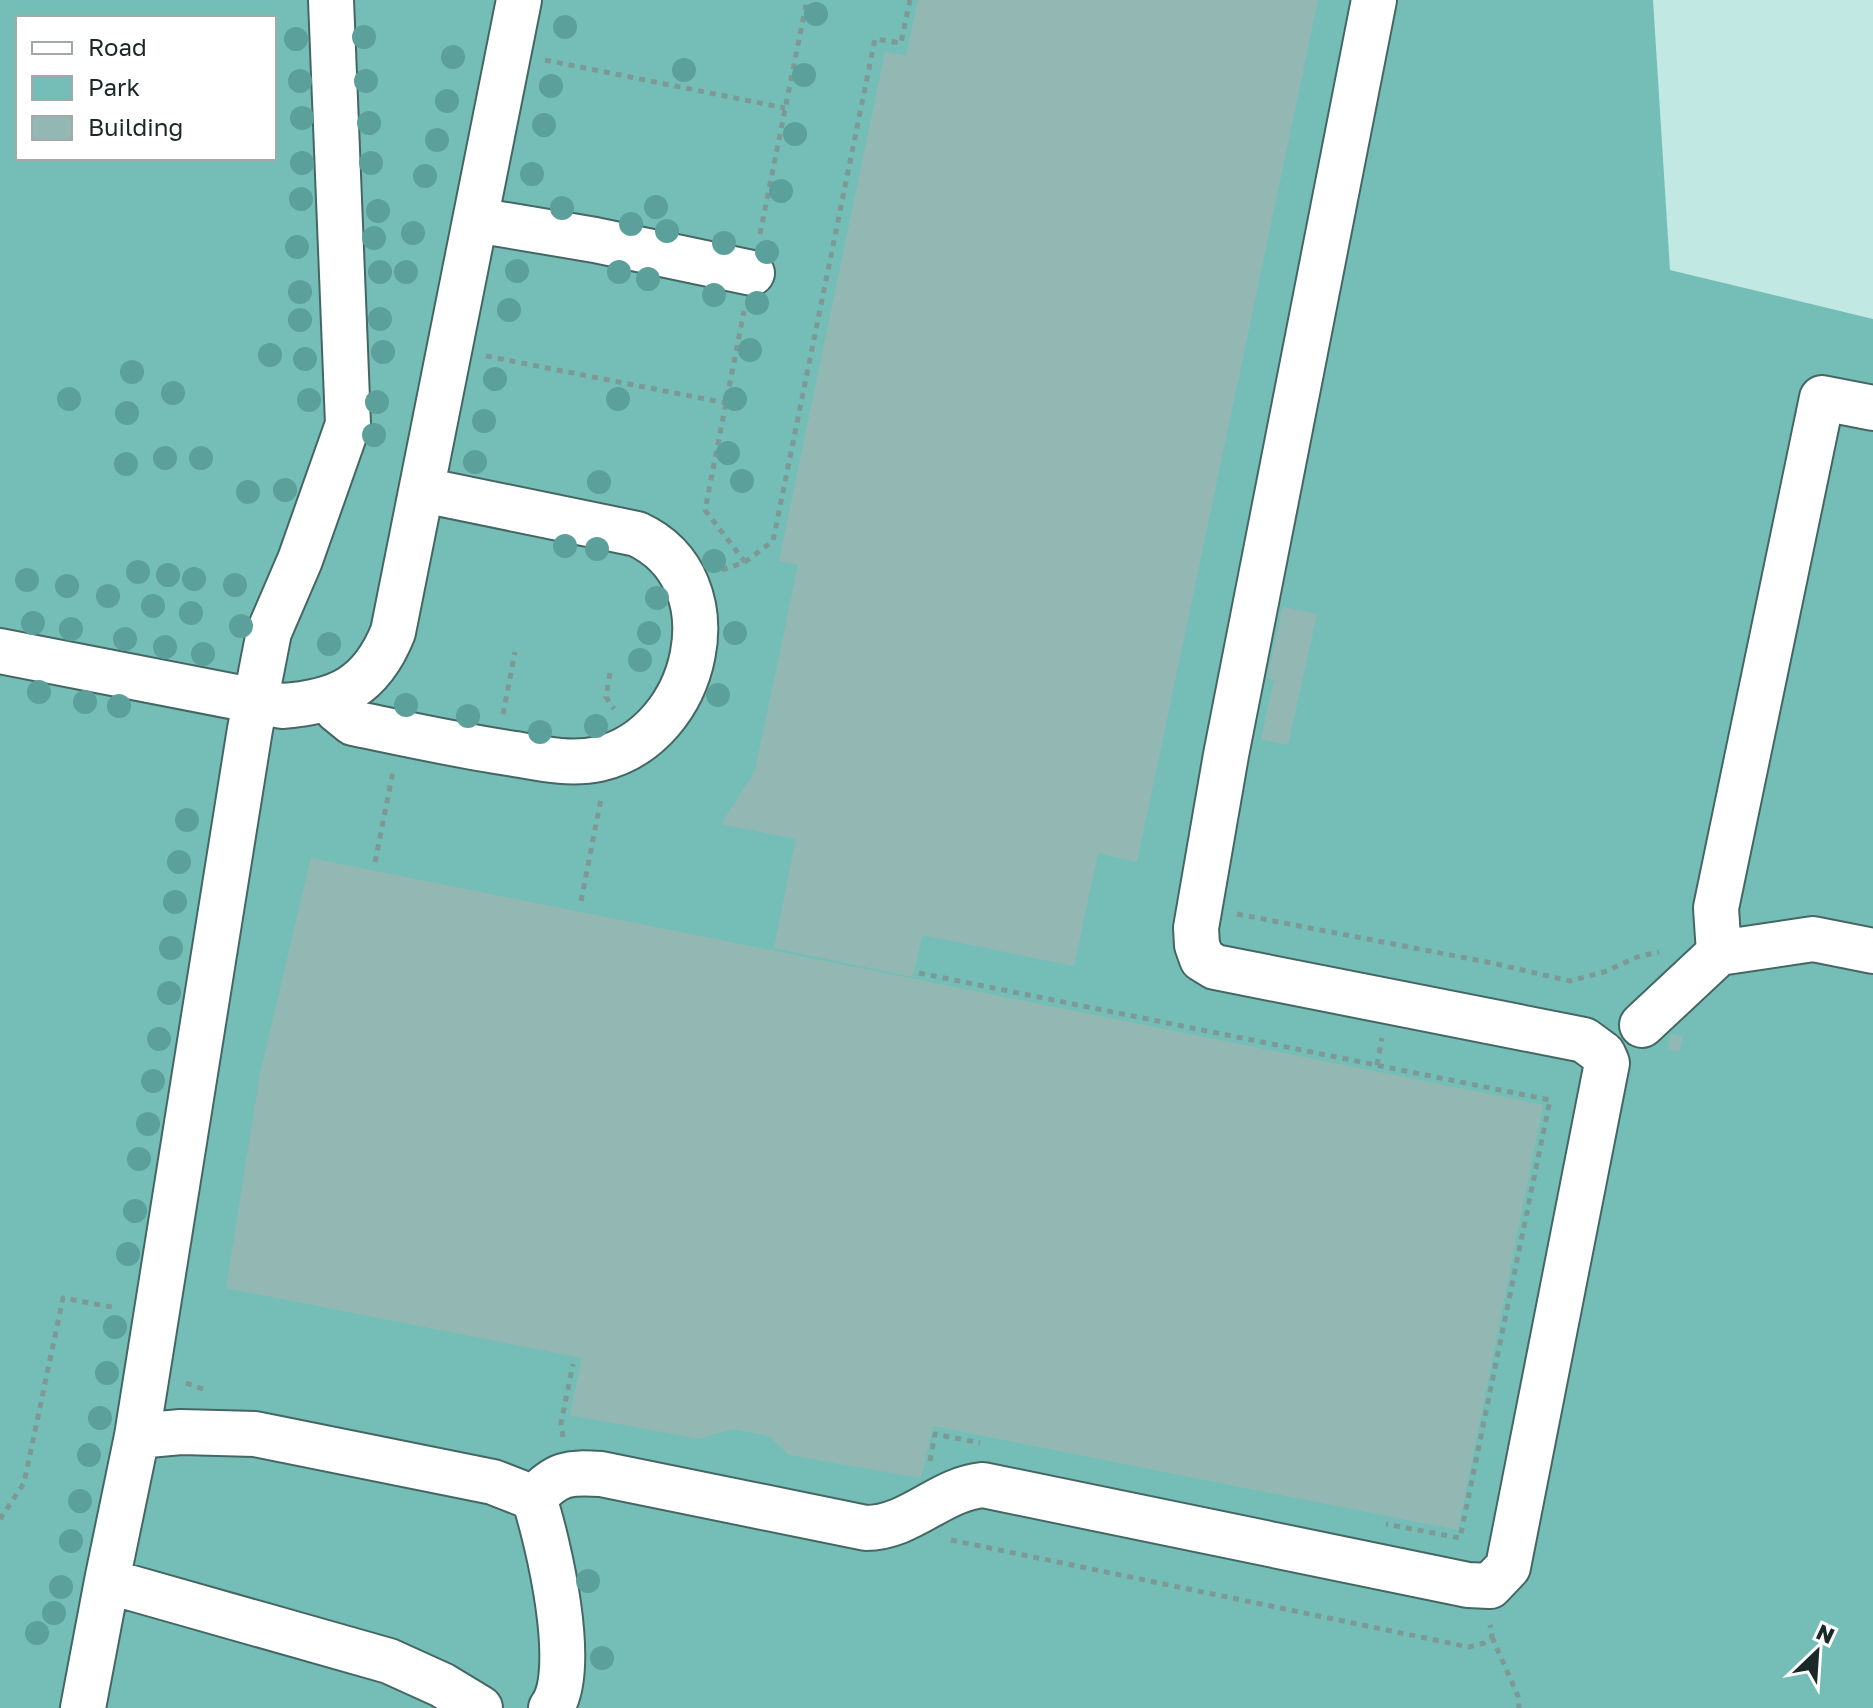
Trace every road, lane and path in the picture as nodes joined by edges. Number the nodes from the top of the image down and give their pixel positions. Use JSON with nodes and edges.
{"nodes":[{"id":1,"x":331,"y":0,"type":"edge"},
{"id":2,"x":519,"y":0,"type":"edge"},
{"id":3,"x":910,"y":0,"type":"edge"},
{"id":4,"x":1374,"y":0,"type":"edge"},
{"id":5,"x":509,"y":53,"type":"junction"},
{"id":6,"x":785,"y":108,"type":"dead end"},
{"id":7,"x":476,"y":220,"type":"junction"},
{"id":8,"x":752,"y":273,"type":"dead end"},
{"id":9,"x":450,"y":349,"type":"junction"},
{"id":10,"x":726,"y":403,"type":"dead end"},
{"id":11,"x":1873,"y":408,"type":"edge"},
{"id":12,"x":423,"y":490,"type":"junction"},
{"id":13,"x":745,"y":562,"type":"dead end"},
{"id":14,"x":0,"y":651,"type":"edge"},
{"id":15,"x":515,"y":652,"type":"dead end"},
{"id":16,"x":330,"y":699,"type":"junction"},
{"id":17,"x":255,"y":702,"type":"junction"},
{"id":18,"x":401,"y":733,"type":"junction"},
{"id":19,"x":496,"y":751,"type":"junction"},
{"id":20,"x":601,"y":759,"type":"junction"},
{"id":21,"x":375,"y":862,"type":"dead end"},
{"id":22,"x":581,"y":901,"type":"dead end"},
{"id":23,"x":1200,"y":907,"type":"junction"},
{"id":24,"x":1873,"y":951,"type":"edge"},
{"id":25,"x":1719,"y":953,"type":"junction"},
{"id":26,"x":919,"y":973,"type":"dead end"},
{"id":27,"x":1642,"y":1025,"type":"dead end"},
{"id":28,"x":155,"y":1316,"type":"junction"},
{"id":29,"x":573,"y":1364,"type":"dead end"},
{"id":30,"x":137,"y":1436,"type":"junction"},
{"id":31,"x":981,"y":1443,"type":"dead end"},
{"id":32,"x":570,"y":1444,"type":"dead end"},
{"id":33,"x":929,"y":1465,"type":"dead end"},
{"id":34,"x":534,"y":1498,"type":"junction"},
{"id":35,"x":917,"y":1512,"type":"junction"},
{"id":36,"x":0,"y":1519,"type":"edge"},
{"id":37,"x":1383,"y":1523,"type":"dead end"},
{"id":38,"x":107,"y":1581,"type":"junction"},
{"id":39,"x":1482,"y":1586,"type":"junction"},
{"id":40,"x":1492,"y":1637,"type":"junction"},
{"id":41,"x":83,"y":1708,"type":"edge"},
{"id":42,"x":480,"y":1708,"type":"edge"},
{"id":43,"x":551,"y":1708,"type":"edge"},
{"id":44,"x":1519,"y":1708,"type":"edge"}],
"edges":[{"from":1,"to":17,"type":"lane"},
{"from":2,"to":5,"type":"lane"},
{"from":3,"to":13,"type":"path"},
{"from":4,"to":23,"type":"lane"},
{"from":5,"to":6,"type":"path"},
{"from":5,"to":7,"type":"lane"},
{"from":7,"to":8,"type":"lane"},
{"from":7,"to":9,"type":"lane"},
{"from":9,"to":10,"type":"path"},
{"from":9,"to":12,"type":"lane"},
{"from":11,"to":25,"type":"lane"},
{"from":12,"to":16,"type":"lane"},
{"from":12,"to":20,"type":"lane"},
{"from":14,"to":17,"type":"lane"},
{"from":15,"to":19,"type":"path"},
{"from":16,"to":17,"type":"lane"},
{"from":16,"to":18,"type":"lane"},
{"from":17,"to":28,"type":"lane"},
{"from":18,"to":19,"type":"lane"},
{"from":18,"to":21,"type":"path"},
{"from":19,"to":20,"type":"lane"},
{"from":20,"to":22,"type":"path"},
{"from":23,"to":25,"type":"path"},
{"from":23,"to":39,"type":"lane"},
{"from":24,"to":25,"type":"lane"},
{"from":25,"to":27,"type":"lane"},
{"from":26,"to":37,"type":"path"},
{"from":28,"to":30,"type":"lane"},
{"from":28,"to":36,"type":"path"},
{"from":29,"to":32,"type":"path"},
{"from":30,"to":34,"type":"lane"},
{"from":30,"to":38,"type":"lane"},
{"from":31,"to":33,"type":"path"},
{"from":34,"to":35,"type":"lane"},
{"from":34,"to":43,"type":"lane"},
{"from":35,"to":39,"type":"lane"},
{"from":35,"to":40,"type":"path"},
{"from":38,"to":41,"type":"lane"},
{"from":38,"to":42,"type":"lane"},
{"from":39,"to":40,"type":"path"},
{"from":40,"to":44,"type":"path"}]}
